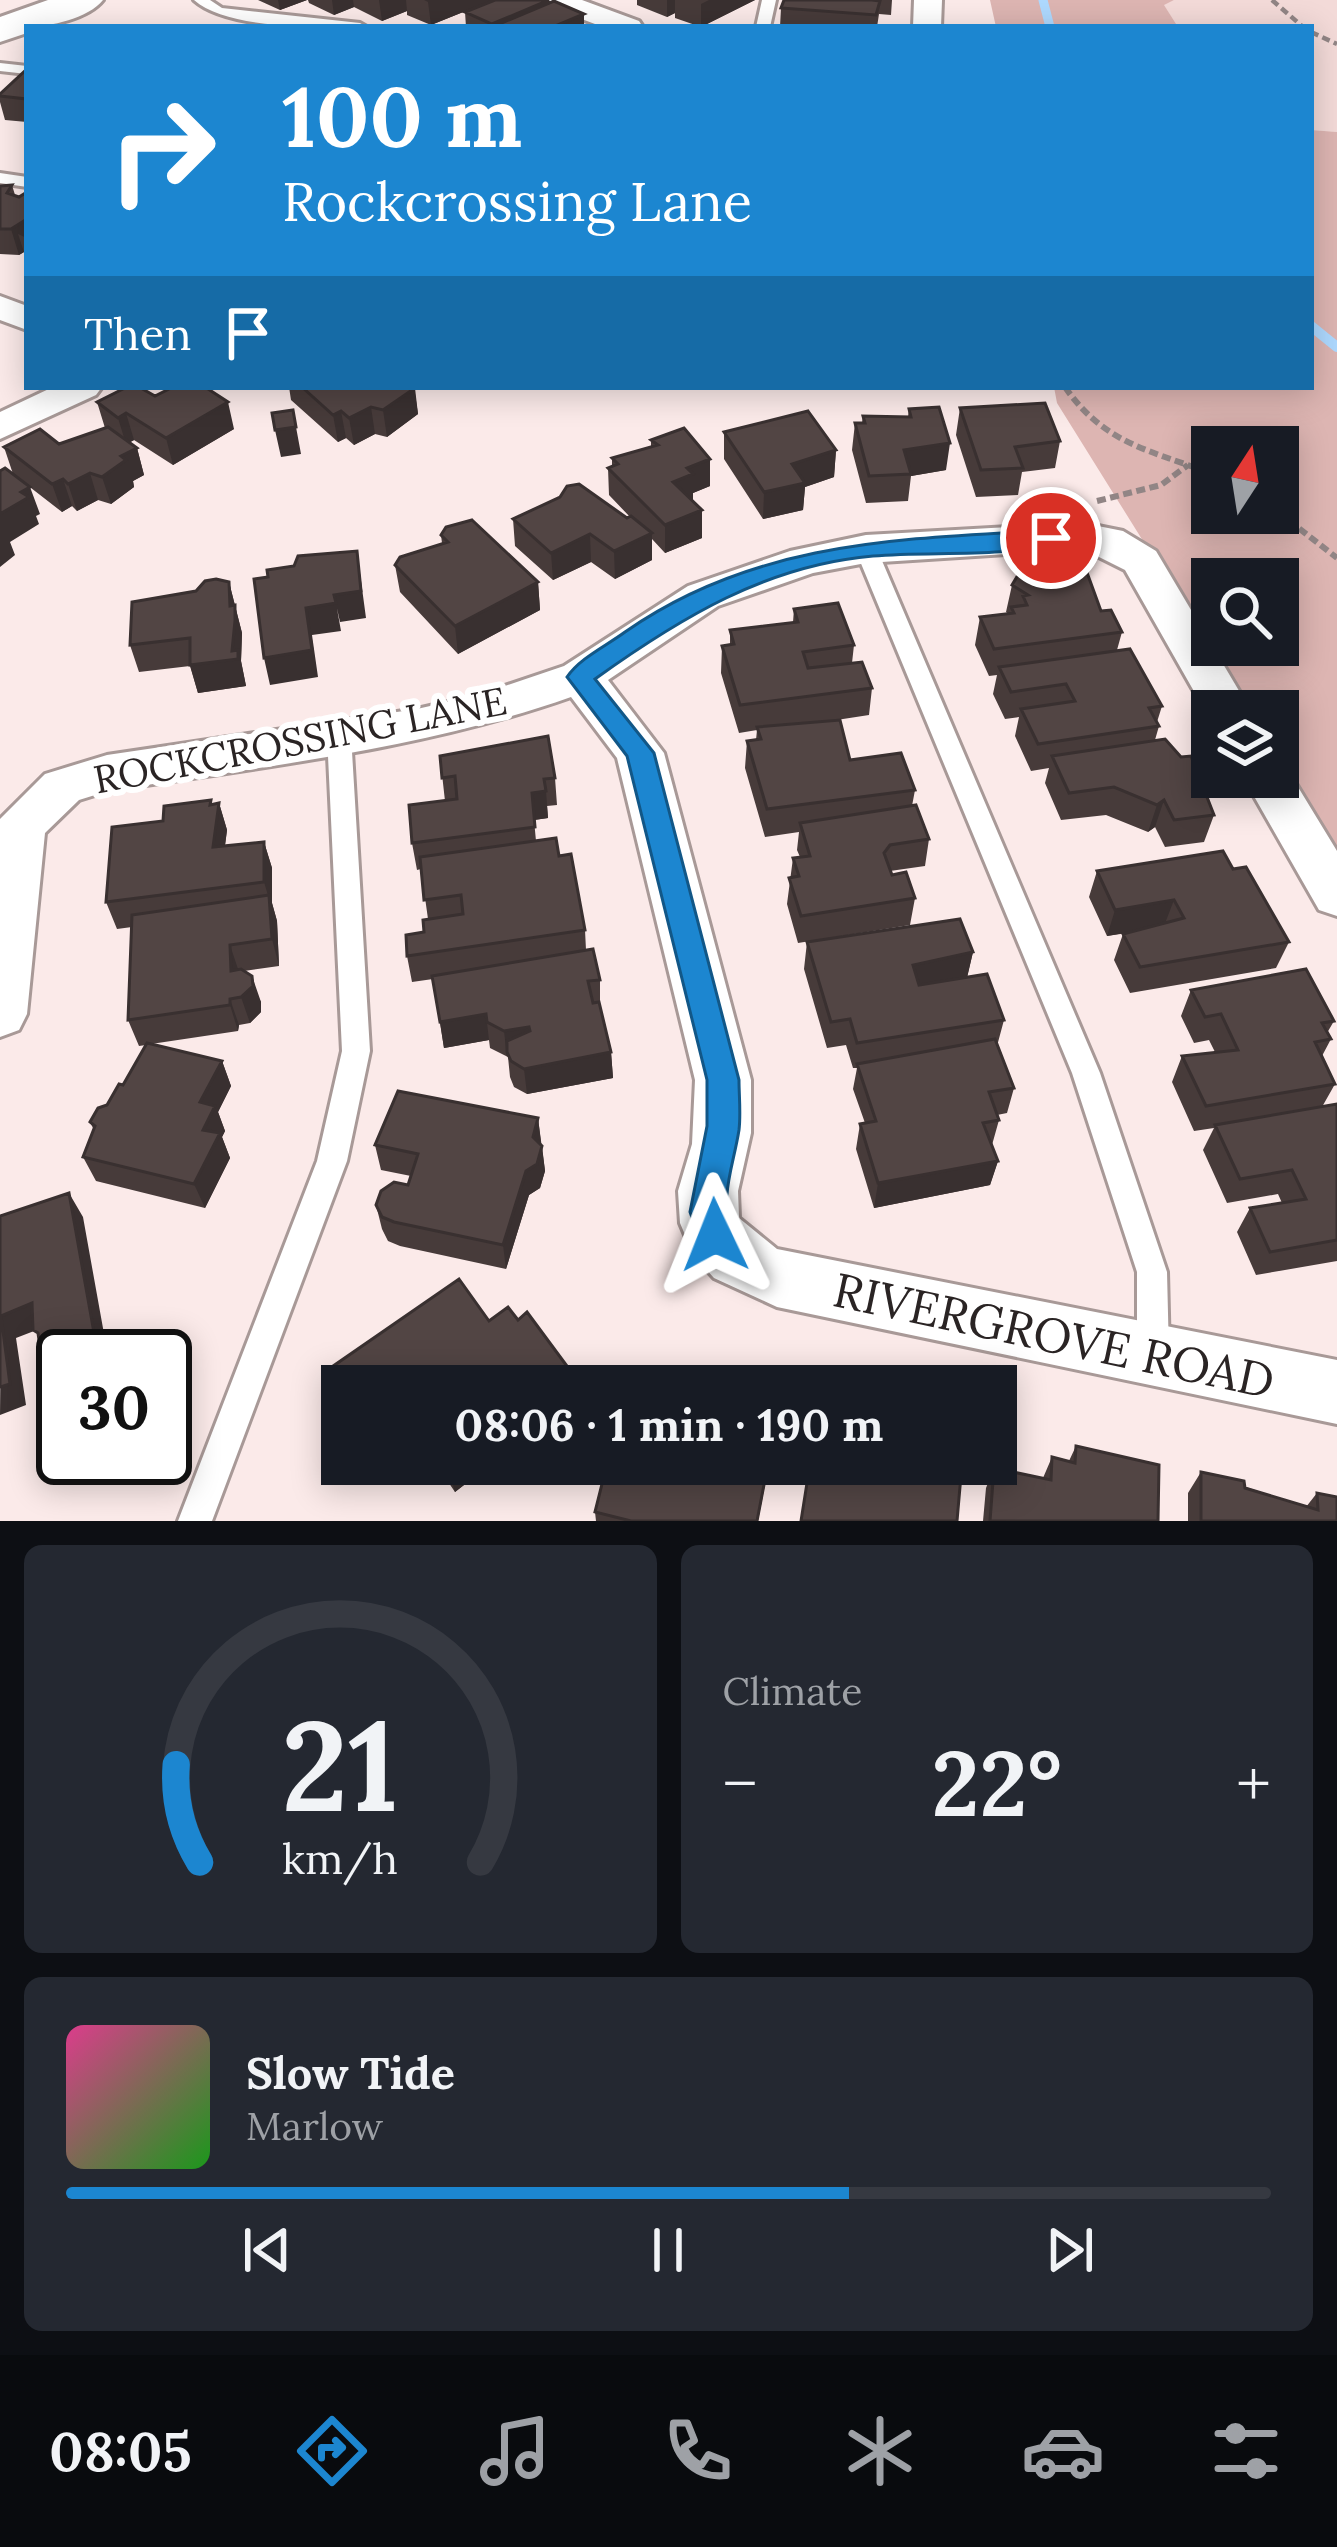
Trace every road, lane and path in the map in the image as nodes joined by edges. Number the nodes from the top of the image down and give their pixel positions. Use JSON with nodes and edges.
{"nodes":[{"id":1,"x":84,"y":0,"type":"edge"},
{"id":2,"x":201,"y":0,"type":"edge"},
{"id":3,"x":557,"y":0,"type":"edge"},
{"id":4,"x":1271,"y":0,"type":"edge"},
{"id":5,"x":330,"y":24,"type":"edge"},
{"id":6,"x":621,"y":24,"type":"edge"},
{"id":7,"x":1299,"y":24,"type":"edge"},
{"id":8,"x":0,"y":30,"type":"edge"},
{"id":9,"x":77,"y":390,"type":"edge"},
{"id":10,"x":1067,"y":390,"type":"edge"},
{"id":11,"x":0,"y":427,"type":"edge"},
{"id":12,"x":1188,"y":465,"type":"junction"},
{"id":13,"x":1191,"y":466,"type":"edge"},
{"id":14,"x":1299,"y":528,"type":"edge"},
{"id":15,"x":1051,"y":538,"type":"junction"},
{"id":16,"x":866,"y":549,"type":"junction"},
{"id":17,"x":1337,"y":558,"type":"edge"},
{"id":18,"x":580,"y":677,"type":"junction"},
{"id":19,"x":1216,"y":690,"type":"edge"},
{"id":20,"x":339,"y":735,"type":"junction"},
{"id":21,"x":1279,"y":798,"type":"edge"},
{"id":22,"x":1337,"y":896,"type":"edge"},
{"id":23,"x":0,"y":1013,"type":"edge"},
{"id":24,"x":1154,"y":1358,"type":"junction"},
{"id":25,"x":1337,"y":1392,"type":"edge"},
{"id":26,"x":195,"y":1521,"type":"edge"}],
"edges":[{"from":1,"to":8,"type":"street"},
{"from":2,"to":5,"type":"lane"},
{"from":3,"to":6,"type":"street"},
{"from":4,"to":7,"type":"path"},
{"from":9,"to":11,"type":"street"},
{"from":10,"to":12,"type":"path"},
{"from":12,"to":13,"type":"path"},
{"from":12,"to":15,"type":"path"},
{"from":14,"to":17,"type":"path"},
{"from":15,"to":16,"type":"street","name":"ROCKCROSSING LANE"},
{"from":15,"to":19,"type":"street","name":"ROCKCROSSING LANE"},
{"from":16,"to":18,"type":"street","name":"ROCKCROSSING LANE"},
{"from":16,"to":24,"type":"lane"},
{"from":18,"to":20,"type":"street","name":"ROCKCROSSING LANE"},
{"from":18,"to":24,"type":"street","name":"RIVERGROVE ROAD"},
{"from":20,"to":23,"type":"street","name":"ROCKCROSSING LANE"},
{"from":20,"to":26,"type":"lane"},
{"from":21,"to":22,"type":"street"},
{"from":24,"to":25,"type":"street","name":"RIVERGROVE ROAD"}]}
